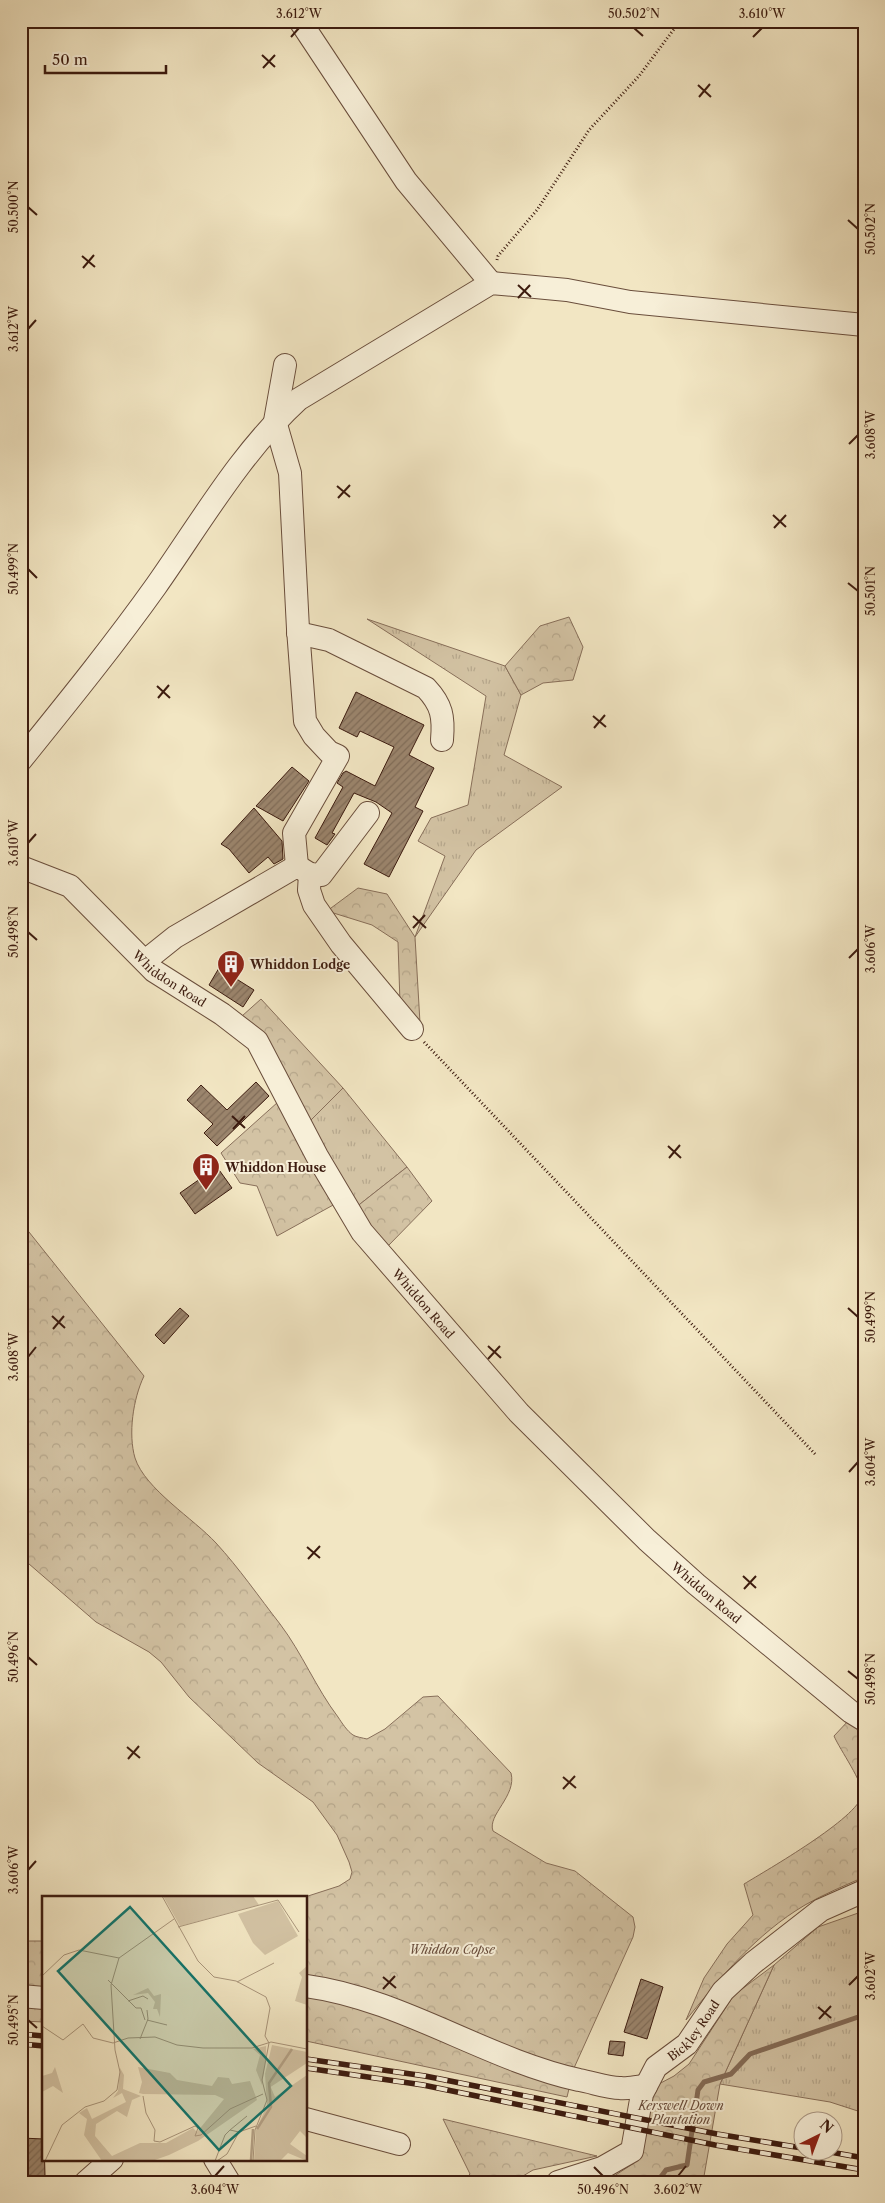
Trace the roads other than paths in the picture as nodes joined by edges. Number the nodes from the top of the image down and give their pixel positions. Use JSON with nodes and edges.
{"nodes":[{"id":1,"x":300,"y":21,"type":"edge"},
{"id":2,"x":491,"y":284,"type":"junction"},
{"id":3,"x":864,"y":325,"type":"edge"},
{"id":4,"x":285,"y":366,"type":"dead end"},
{"id":5,"x":275,"y":421,"type":"junction"},
{"id":6,"x":298,"y":633,"type":"junction"},
{"id":7,"x":442,"y":740,"type":"dead end"},
{"id":8,"x":21,"y":760,"type":"edge"},
{"id":9,"x":368,"y":813,"type":"dead end"},
{"id":10,"x":21,"y":867,"type":"edge"},
{"id":11,"x":304,"y":870,"type":"junction"},
{"id":12,"x":145,"y":961,"type":"junction"},
{"id":13,"x":412,"y":1029,"type":"road end"},
{"id":14,"x":864,"y":1720,"type":"edge"},
{"id":15,"x":864,"y":1891,"type":"edge"},
{"id":16,"x":308,"y":1986,"type":"edge"},
{"id":17,"x":21,"y":1996,"type":"edge"},
{"id":18,"x":42,"y":1998,"type":"edge"},
{"id":19,"x":646,"y":2086,"type":"junction"},
{"id":20,"x":308,"y":2119,"type":"edge"},
{"id":21,"x":400,"y":2144,"type":"dead end"},
{"id":22,"x":111,"y":2160,"type":"edge"},
{"id":23,"x":216,"y":2160,"type":"edge"},
{"id":24,"x":86,"y":2182,"type":"edge"},
{"id":25,"x":229,"y":2182,"type":"edge"},
{"id":26,"x":558,"y":2182,"type":"edge"}],
"edges":[{"from":1,"to":2,"type":"street"},
{"from":2,"to":3,"type":"street"},
{"from":2,"to":5,"type":"street"},
{"from":4,"to":5,"type":"street"},
{"from":5,"to":6,"type":"street"},
{"from":5,"to":8,"type":"street"},
{"from":6,"to":7,"type":"street"},
{"from":6,"to":11,"type":"street"},
{"from":9,"to":11,"type":"street"},
{"from":10,"to":12,"type":"street","name":"Whiddon Road"},
{"from":11,"to":12,"type":"street"},
{"from":11,"to":13,"type":"street"},
{"from":12,"to":14,"type":"street","name":"Whiddon Road"},
{"from":15,"to":19,"type":"street","name":"Bickley Road"},
{"from":16,"to":19,"type":"street"},
{"from":17,"to":18,"type":"street"},
{"from":19,"to":26,"type":"street","name":"Bickley Road"},
{"from":20,"to":21,"type":"street"},
{"from":22,"to":24,"type":"street"},
{"from":23,"to":25,"type":"street"}]}
